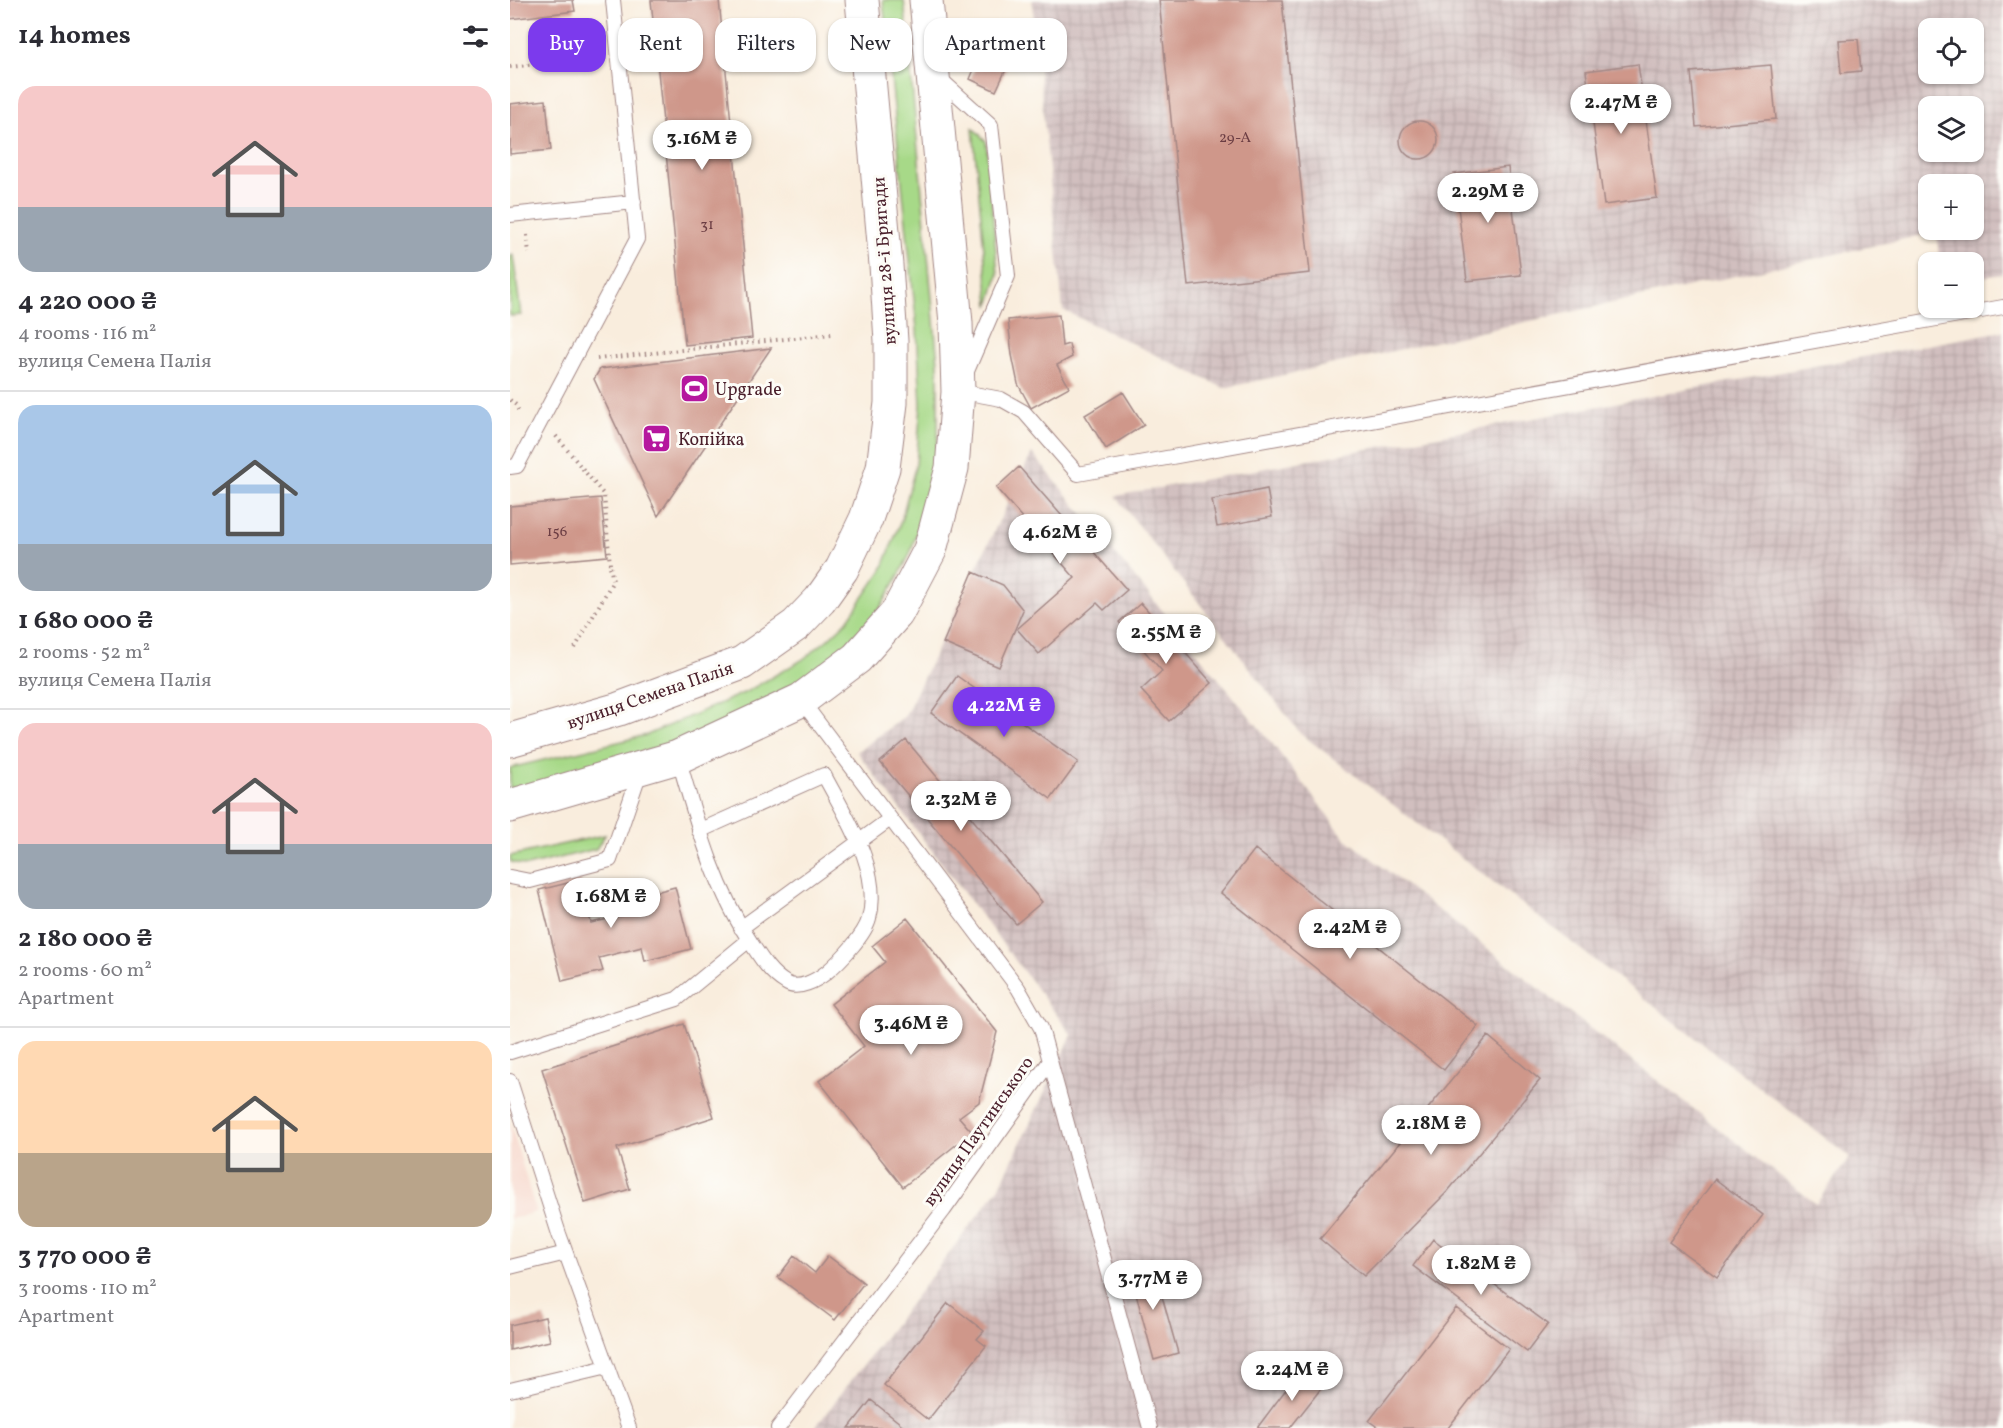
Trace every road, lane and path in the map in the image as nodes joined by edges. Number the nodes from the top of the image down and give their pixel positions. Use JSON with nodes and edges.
{"nodes":[{"id":1,"x":613,"y":0,"type":"edge"},
{"id":2,"x":862,"y":0,"type":"edge"},
{"id":3,"x":926,"y":0,"type":"edge"},
{"id":4,"x":618,"y":56,"type":"joint"},
{"id":5,"x":510,"y":67,"type":"edge"},
{"id":6,"x":620,"y":72,"type":"edge"},
{"id":7,"x":934,"y":73,"type":"junction"},
{"id":8,"x":634,"y":202,"type":"junction"},
{"id":9,"x":510,"y":215,"type":"edge"},
{"id":10,"x":2003,"y":307,"type":"edge"},
{"id":11,"x":832,"y":334,"type":"dead end"},
{"id":12,"x":572,"y":362,"type":"junction"},
{"id":13,"x":958,"y":392,"type":"junction"},
{"id":14,"x":542,"y":419,"type":"junction"},
{"id":15,"x":510,"y":466,"type":"edge"},
{"id":16,"x":866,"y":519,"type":"joint"},
{"id":17,"x":575,"y":648,"type":"dead end"},
{"id":18,"x":801,"y":700,"type":"junction"},
{"id":19,"x":510,"y":740,"type":"edge"},
{"id":20,"x":678,"y":757,"type":"junction"},
{"id":21,"x":642,"y":768,"type":"junction"},
{"id":22,"x":510,"y":806,"type":"edge"},
{"id":23,"x":890,"y":819,"type":"junction"},
{"id":24,"x":699,"y":831,"type":"junction"},
{"id":25,"x":860,"y":843,"type":"junction"},
{"id":26,"x":510,"y":877,"type":"edge"},
{"id":27,"x":745,"y":934,"type":"junction"},
{"id":28,"x":510,"y":1052,"type":"edge"},
{"id":29,"x":1050,"y":1061,"type":"junction"},
{"id":30,"x":510,"y":1081,"type":"edge"},
{"id":31,"x":566,"y":1253,"type":"junction"},
{"id":32,"x":510,"y":1267,"type":"edge"},
{"id":33,"x":607,"y":1367,"type":"junction"},
{"id":34,"x":510,"y":1390,"type":"edge"},
{"id":35,"x":629,"y":1428,"type":"edge"},
{"id":36,"x":778,"y":1428,"type":"edge"},
{"id":37,"x":1150,"y":1428,"type":"edge"}],
"edges":[{"from":1,"to":4,"type":"lane"},
{"from":2,"to":16,"type":"main road","name":"вулиця 28-ї Бригади"},
{"from":3,"to":7,"type":"main road"},
{"from":4,"to":5,"type":"path"},
{"from":6,"to":8,"type":"lane"},
{"from":7,"to":13,"type":"main road"},
{"from":7,"to":13,"type":"lane"},
{"from":8,"to":9,"type":"lane"},
{"from":8,"to":12,"type":"lane"},
{"from":10,"to":13,"type":"lane"},
{"from":11,"to":12,"type":"path"},
{"from":12,"to":14,"type":"lane"},
{"from":13,"to":18,"type":"main road"},
{"from":14,"to":15,"type":"lane"},
{"from":14,"to":17,"type":"path"},
{"from":16,"to":19,"type":"main road","name":"вулиця Семена Палія"},
{"from":18,"to":20,"type":"main road"},
{"from":18,"to":23,"type":"lane","name":"вулиця Паутинського"},
{"from":20,"to":21,"type":"main road"},
{"from":20,"to":24,"type":"lane"},
{"from":21,"to":22,"type":"main road"},
{"from":21,"to":26,"type":"lane"},
{"from":23,"to":25,"type":"lane"},
{"from":23,"to":29,"type":"lane","name":"вулиця Паутинського"},
{"from":24,"to":25,"type":"lane"},
{"from":24,"to":27,"type":"lane"},
{"from":25,"to":27,"type":"lane"},
{"from":25,"to":27,"type":"lane"},
{"from":27,"to":28,"type":"lane"},
{"from":29,"to":36,"type":"lane","name":"вулиця Паутинського"},
{"from":29,"to":37,"type":"lane"},
{"from":30,"to":31,"type":"lane"},
{"from":31,"to":32,"type":"lane"},
{"from":31,"to":33,"type":"lane"},
{"from":33,"to":34,"type":"lane"},
{"from":33,"to":35,"type":"lane"}]}
